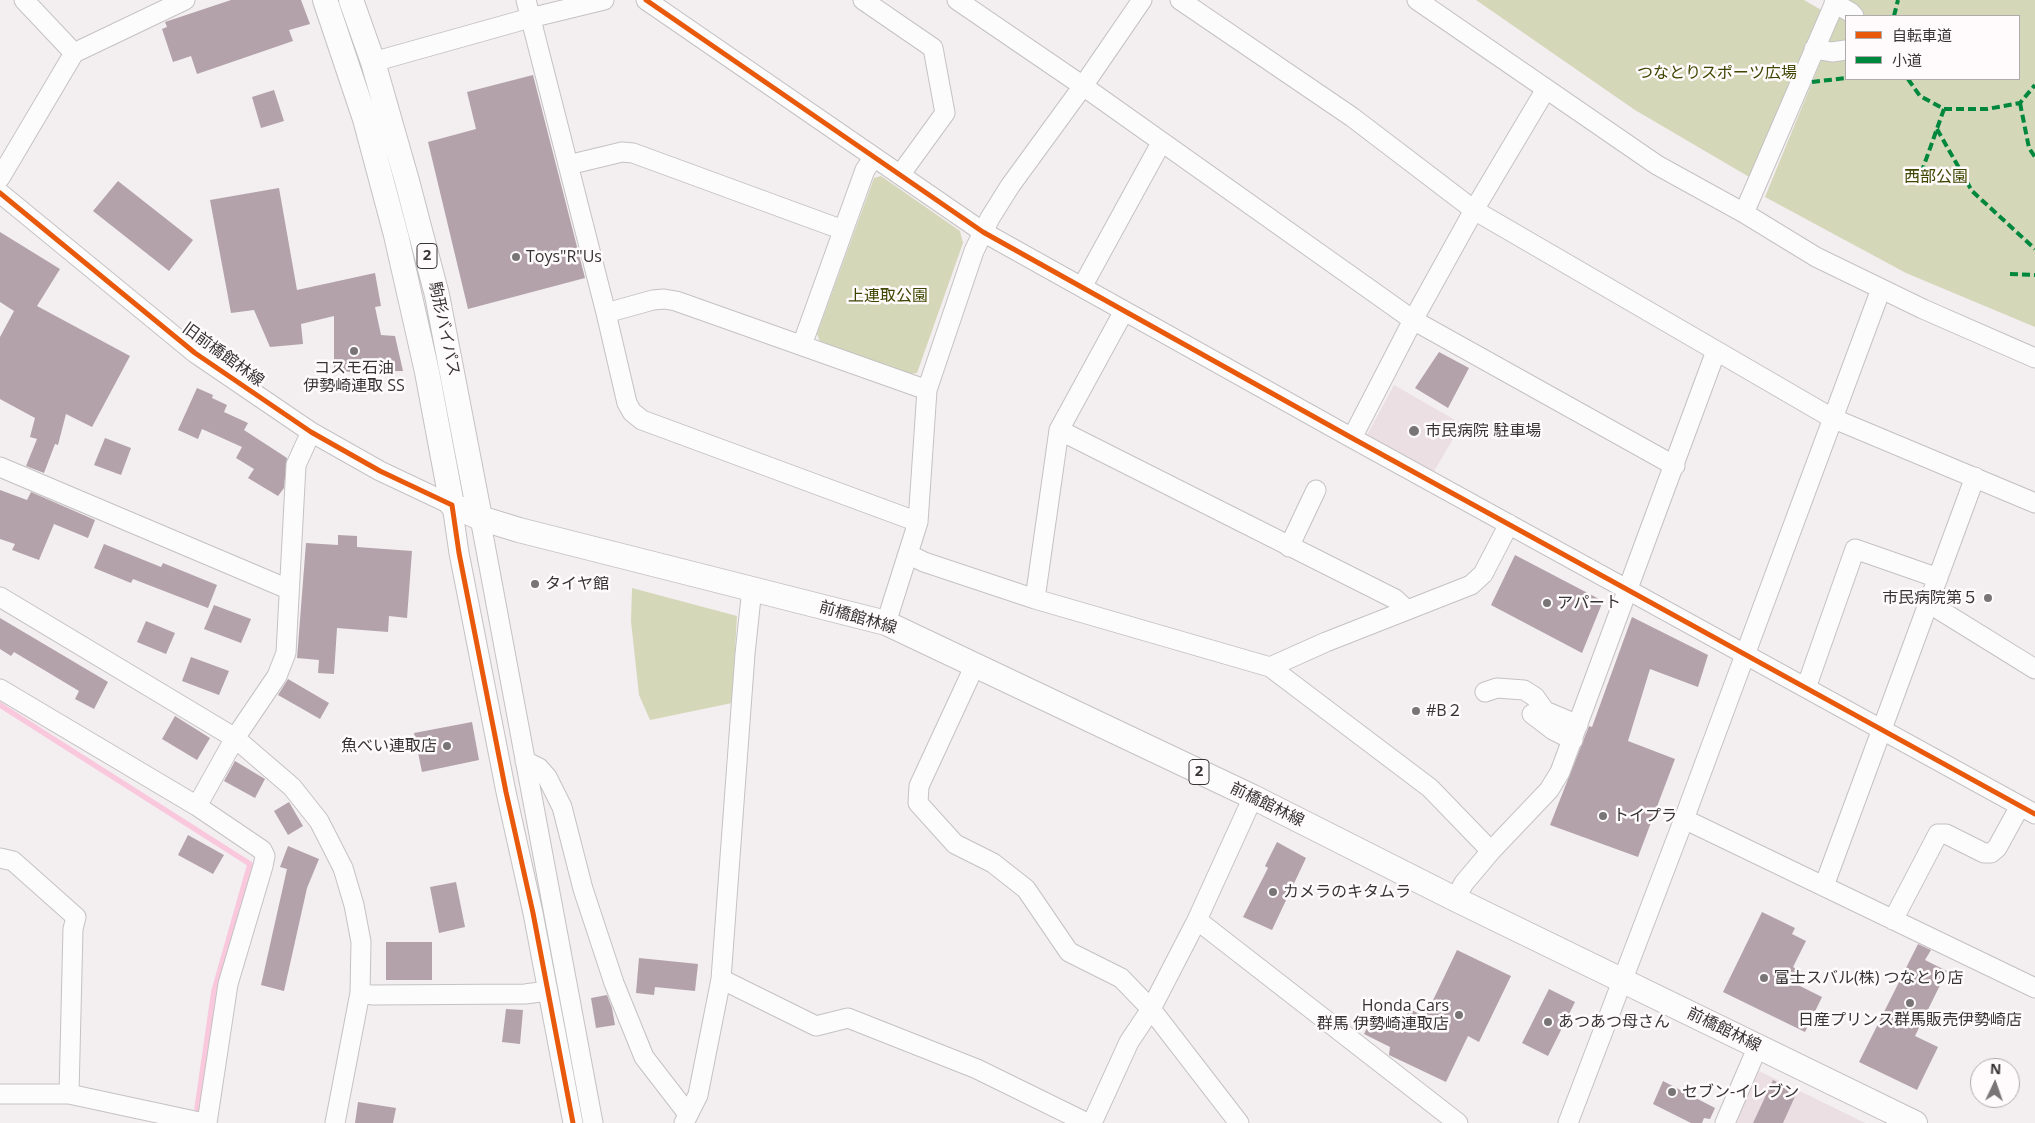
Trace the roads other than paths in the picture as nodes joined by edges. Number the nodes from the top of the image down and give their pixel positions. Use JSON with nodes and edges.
{"nodes":[{"id":1,"x":24,"y":0,"type":"edge"},
{"id":2,"x":185,"y":0,"type":"edge"},
{"id":3,"x":325,"y":0,"type":"edge"},
{"id":4,"x":351,"y":0,"type":"edge"},
{"id":5,"x":604,"y":0,"type":"edge"},
{"id":6,"x":646,"y":0,"type":"edge"},
{"id":7,"x":863,"y":0,"type":"edge"},
{"id":8,"x":957,"y":0,"type":"edge"},
{"id":9,"x":1142,"y":0,"type":"edge"},
{"id":10,"x":1180,"y":0,"type":"edge"},
{"id":11,"x":1417,"y":0,"type":"edge"},
{"id":12,"x":1835,"y":2,"type":"edge"},
{"id":13,"x":528,"y":9,"type":"edge"},
{"id":14,"x":1853,"y":15,"type":"edge"},
{"id":15,"x":1814,"y":49,"type":"junction"},
{"id":16,"x":1845,"y":50,"type":"edge"},
{"id":17,"x":74,"y":53,"type":"junction"},
{"id":18,"x":373,"y":62,"type":"junction"},
{"id":19,"x":1083,"y":86,"type":"junction"},
{"id":20,"x":1546,"y":89,"type":"junction"},
{"id":21,"x":1161,"y":143,"type":"junction"},
{"id":22,"x":874,"y":157,"type":"junction"},
{"id":23,"x":568,"y":165,"type":"junction"},
{"id":24,"x":900,"y":175,"type":"junction"},
{"id":25,"x":0,"y":178,"type":"edge"},
{"id":26,"x":0,"y":193,"type":"edge"},
{"id":27,"x":1474,"y":210,"type":"junction"},
{"id":28,"x":1744,"y":213,"type":"junction"},
{"id":29,"x":843,"y":230,"type":"junction"},
{"id":30,"x":983,"y":232,"type":"junction"},
{"id":31,"x":1082,"y":287,"type":"junction"},
{"id":32,"x":1881,"y":289,"type":"junction"},
{"id":33,"x":1124,"y":311,"type":"junction"},
{"id":34,"x":606,"y":313,"type":"junction"},
{"id":35,"x":1413,"y":320,"type":"junction"},
{"id":36,"x":802,"y":345,"type":"junction"},
{"id":37,"x":1716,"y":351,"type":"junction"},
{"id":38,"x":2035,"y":358,"type":"edge"},
{"id":39,"x":927,"y":390,"type":"junction"},
{"id":40,"x":1832,"y":418,"type":"junction"},
{"id":41,"x":1059,"y":430,"type":"junction"},
{"id":42,"x":311,"y":432,"type":"junction"},
{"id":43,"x":1352,"y":438,"type":"junction"},
{"id":44,"x":1675,"y":466,"type":"junction"},
{"id":45,"x":0,"y":467,"type":"edge"},
{"id":46,"x":1975,"y":477,"type":"junction"},
{"id":47,"x":1316,"y":490,"type":"dead end"},
{"id":48,"x":2035,"y":502,"type":"edge"},
{"id":49,"x":452,"y":505,"type":"junction"},
{"id":50,"x":480,"y":518,"type":"junction"},
{"id":51,"x":918,"y":522,"type":"junction"},
{"id":52,"x":1509,"y":524,"type":"junction"},
{"id":53,"x":1289,"y":547,"type":"junction"},
{"id":54,"x":908,"y":554,"type":"junction"},
{"id":55,"x":1938,"y":578,"type":"junction"},
{"id":56,"x":752,"y":588,"type":"junction"},
{"id":57,"x":288,"y":589,"type":"junction"},
{"id":58,"x":1628,"y":590,"type":"junction"},
{"id":59,"x":0,"y":597,"type":"edge"},
{"id":60,"x":1035,"y":599,"type":"junction"},
{"id":61,"x":1930,"y":604,"type":"junction"},
{"id":62,"x":1407,"y":610,"type":"junction"},
{"id":63,"x":886,"y":623,"type":"junction"},
{"id":64,"x":1744,"y":654,"type":"junction"},
{"id":65,"x":975,"y":665,"type":"junction"},
{"id":66,"x":1270,"y":667,"type":"junction"},
{"id":67,"x":2035,"y":669,"type":"edge"},
{"id":68,"x":1806,"y":688,"type":"junction"},
{"id":69,"x":0,"y":689,"type":"edge"},
{"id":70,"x":1485,"y":692,"type":"dead end"},
{"id":71,"x":1882,"y":729,"type":"junction"},
{"id":72,"x":1576,"y":733,"type":"junction"},
{"id":73,"x":235,"y":738,"type":"junction"},
{"id":74,"x":525,"y":761,"type":"junction"},
{"id":75,"x":1252,"y":797,"type":"junction"},
{"id":76,"x":197,"y":806,"type":"junction"},
{"id":77,"x":2027,"y":810,"type":"edge"},
{"id":78,"x":1684,"y":819,"type":"junction"},
{"id":79,"x":1491,"y":851,"type":"junction"},
{"id":80,"x":0,"y":858,"type":"edge"},
{"id":81,"x":1824,"y":886,"type":"junction"},
{"id":82,"x":1455,"y":899,"type":"junction"},
{"id":83,"x":1197,"y":920,"type":"junction"},
{"id":84,"x":1893,"y":920,"type":"junction"},
{"id":85,"x":721,"y":979,"type":"junction"},
{"id":86,"x":1623,"y":981,"type":"junction"},
{"id":87,"x":2035,"y":988,"type":"edge"},
{"id":88,"x":548,"y":991,"type":"junction"},
{"id":89,"x":360,"y":993,"type":"junction"},
{"id":90,"x":1151,"y":1010,"type":"junction"},
{"id":91,"x":1758,"y":1046,"type":"junction"},
{"id":92,"x":0,"y":1094,"type":"edge"},
{"id":93,"x":70,"y":1094,"type":"junction"},
{"id":94,"x":155,"y":1118,"type":"edge"},
{"id":95,"x":686,"y":1118,"type":"edge"},
{"id":96,"x":205,"y":1123,"type":"edge"},
{"id":97,"x":335,"y":1123,"type":"edge"},
{"id":98,"x":572,"y":1123,"type":"edge"},
{"id":99,"x":593,"y":1123,"type":"edge"},
{"id":100,"x":1087,"y":1123,"type":"edge"},
{"id":101,"x":1092,"y":1123,"type":"edge"},
{"id":102,"x":1239,"y":1123,"type":"edge"},
{"id":103,"x":1458,"y":1123,"type":"edge"},
{"id":104,"x":1568,"y":1123,"type":"edge"},
{"id":105,"x":1726,"y":1123,"type":"edge"},
{"id":106,"x":1915,"y":1123,"type":"edge"}],
"edges":[{"from":1,"to":17,"type":"street"},
{"from":2,"to":17,"type":"street"},
{"from":3,"to":49,"type":"main road","name":"駒形バイパス","number":"2"},
{"from":4,"to":18,"type":"main road","name":"駒形バイパス","number":"2"},
{"from":5,"to":13,"type":"street"},
{"from":6,"to":22,"type":"street"},
{"from":7,"to":24,"type":"street"},
{"from":8,"to":19,"type":"street"},
{"from":9,"to":19,"type":"street"},
{"from":10,"to":27,"type":"street"},
{"from":11,"to":20,"type":"street"},
{"from":12,"to":14,"type":"street"},
{"from":12,"to":15,"type":"street"},
{"from":13,"to":18,"type":"street"},
{"from":13,"to":23,"type":"street"},
{"from":15,"to":16,"type":"street"},
{"from":15,"to":28,"type":"street"},
{"from":17,"to":25,"type":"street"},
{"from":18,"to":50,"type":"main road","name":"駒形バイパス","number":"2"},
{"from":19,"to":21,"type":"street"},
{"from":19,"to":30,"type":"street"},
{"from":20,"to":27,"type":"street"},
{"from":20,"to":28,"type":"street"},
{"from":21,"to":31,"type":"street"},
{"from":21,"to":35,"type":"street"},
{"from":22,"to":24,"type":"street"},
{"from":22,"to":29,"type":"street"},
{"from":23,"to":29,"type":"street"},
{"from":23,"to":34,"type":"street"},
{"from":24,"to":30,"type":"street"},
{"from":26,"to":42,"type":"street","name":"旧前橋館林線"},
{"from":27,"to":35,"type":"street"},
{"from":27,"to":37,"type":"street"},
{"from":28,"to":32,"type":"street"},
{"from":29,"to":36,"type":"street"},
{"from":30,"to":31,"type":"street"},
{"from":30,"to":39,"type":"street"},
{"from":31,"to":33,"type":"street"},
{"from":32,"to":38,"type":"street"},
{"from":32,"to":40,"type":"street"},
{"from":33,"to":41,"type":"street"},
{"from":33,"to":43,"type":"street"},
{"from":34,"to":36,"type":"street"},
{"from":34,"to":51,"type":"street"},
{"from":35,"to":43,"type":"street"},
{"from":35,"to":44,"type":"street"},
{"from":36,"to":39,"type":"street"},
{"from":37,"to":40,"type":"street"},
{"from":37,"to":44,"type":"street"},
{"from":39,"to":51,"type":"street"},
{"from":40,"to":46,"type":"street"},
{"from":40,"to":64,"type":"street"},
{"from":41,"to":53,"type":"street"},
{"from":41,"to":60,"type":"street"},
{"from":42,"to":49,"type":"street","name":"旧前橋館林線"},
{"from":42,"to":57,"type":"street"},
{"from":43,"to":52,"type":"street"},
{"from":44,"to":58,"type":"street"},
{"from":45,"to":57,"type":"street"},
{"from":46,"to":48,"type":"street"},
{"from":46,"to":55,"type":"street"},
{"from":47,"to":53,"type":"street"},
{"from":49,"to":50,"type":"main road","name":"前橋館林線","number":"2"},
{"from":49,"to":88,"type":"street"},
{"from":50,"to":56,"type":"main road","name":"前橋館林線","number":"2"},
{"from":50,"to":74,"type":"street"},
{"from":51,"to":54,"type":"street"},
{"from":52,"to":58,"type":"street"},
{"from":52,"to":62,"type":"street"},
{"from":53,"to":62,"type":"street"},
{"from":54,"to":60,"type":"street"},
{"from":54,"to":63,"type":"street"},
{"from":55,"to":61,"type":"street"},
{"from":55,"to":68,"type":"street"},
{"from":56,"to":63,"type":"main road","name":"前橋館林線","number":"2"},
{"from":56,"to":85,"type":"street"},
{"from":57,"to":73,"type":"street"},
{"from":58,"to":64,"type":"street"},
{"from":58,"to":72,"type":"street"},
{"from":59,"to":73,"type":"street"},
{"from":60,"to":66,"type":"street"},
{"from":61,"to":67,"type":"street"},
{"from":61,"to":71,"type":"street"},
{"from":62,"to":66,"type":"street"},
{"from":63,"to":65,"type":"main road","name":"前橋館林線","number":"2"},
{"from":64,"to":68,"type":"street"},
{"from":64,"to":78,"type":"street"},
{"from":65,"to":75,"type":"main road","name":"前橋館林線","number":"2"},
{"from":65,"to":90,"type":"street"},
{"from":66,"to":79,"type":"street"},
{"from":68,"to":71,"type":"street"},
{"from":69,"to":76,"type":"street"},
{"from":70,"to":72,"type":"street"},
{"from":71,"to":77,"type":"street"},
{"from":71,"to":81,"type":"street"},
{"from":72,"to":79,"type":"street"},
{"from":73,"to":76,"type":"street"},
{"from":73,"to":89,"type":"street"},
{"from":74,"to":95,"type":"street"},
{"from":74,"to":99,"type":"street"},
{"from":75,"to":82,"type":"main road","name":"前橋館林線","number":"2"},
{"from":75,"to":83,"type":"street"},
{"from":76,"to":96,"type":"street"},
{"from":77,"to":84,"type":"street"},
{"from":78,"to":81,"type":"street"},
{"from":78,"to":86,"type":"street"},
{"from":79,"to":82,"type":"street"},
{"from":80,"to":93,"type":"street"},
{"from":81,"to":84,"type":"street"},
{"from":82,"to":86,"type":"main road","name":"前橋館林線","number":"2"},
{"from":83,"to":90,"type":"street"},
{"from":83,"to":103,"type":"street"},
{"from":84,"to":87,"type":"street"},
{"from":85,"to":95,"type":"street"},
{"from":85,"to":100,"type":"street"},
{"from":86,"to":91,"type":"main road","name":"前橋館林線","number":"2"},
{"from":86,"to":104,"type":"street"},
{"from":88,"to":89,"type":"street"},
{"from":88,"to":98,"type":"street"},
{"from":89,"to":97,"type":"street"},
{"from":90,"to":101,"type":"street"},
{"from":90,"to":102,"type":"street"},
{"from":91,"to":105,"type":"street"},
{"from":91,"to":106,"type":"main road","name":"前橋館林線","number":"2"},
{"from":92,"to":93,"type":"street"},
{"from":93,"to":94,"type":"street"},
{"from":94,"to":96,"type":"street"}]}
